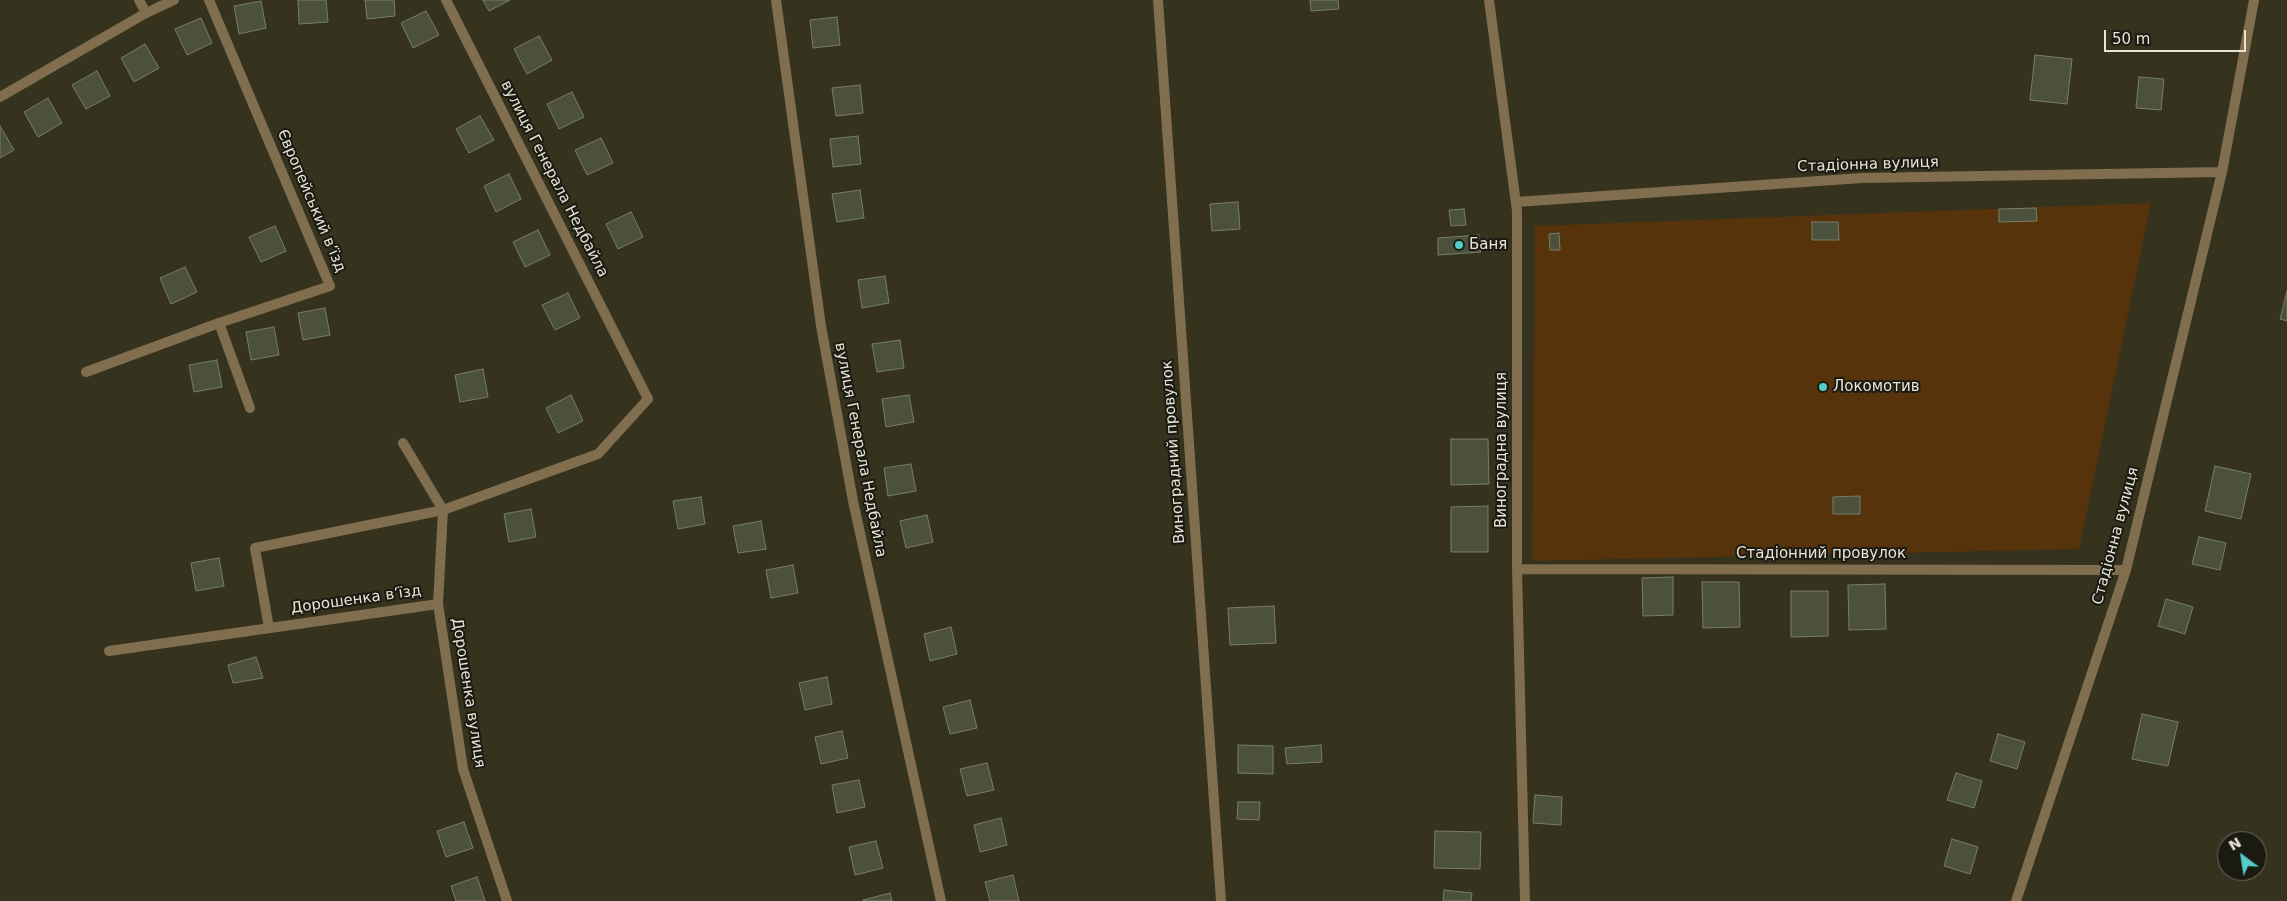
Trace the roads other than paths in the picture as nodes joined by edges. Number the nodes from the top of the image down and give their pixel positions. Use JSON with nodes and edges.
{"nodes":[{"id":1,"x":139,"y":0,"type":"edge"},
{"id":2,"x":174,"y":0,"type":"edge"},
{"id":3,"x":209,"y":0,"type":"edge"},
{"id":4,"x":446,"y":0,"type":"edge"},
{"id":5,"x":776,"y":0,"type":"edge"},
{"id":6,"x":1158,"y":0,"type":"edge"},
{"id":7,"x":1489,"y":0,"type":"edge"},
{"id":8,"x":2254,"y":0,"type":"edge"},
{"id":9,"x":146,"y":12,"type":"junction"},
{"id":10,"x":0,"y":97,"type":"edge"},
{"id":11,"x":2222,"y":172,"type":"junction"},
{"id":12,"x":1516,"y":202,"type":"junction"},
{"id":13,"x":219,"y":323,"type":"junction"},
{"id":14,"x":86,"y":372,"type":"dead end"},
{"id":15,"x":250,"y":408,"type":"dead end"},
{"id":16,"x":403,"y":443,"type":"dead end"},
{"id":17,"x":443,"y":510,"type":"junction"},
{"id":18,"x":1517,"y":569,"type":"junction"},
{"id":19,"x":2126,"y":570,"type":"junction"},
{"id":20,"x":438,"y":604,"type":"junction"},
{"id":21,"x":269,"y":628,"type":"junction"},
{"id":22,"x":109,"y":651,"type":"dead end"},
{"id":23,"x":507,"y":901,"type":"edge"},
{"id":24,"x":941,"y":901,"type":"edge"},
{"id":25,"x":1221,"y":901,"type":"edge"},
{"id":26,"x":1525,"y":901,"type":"edge"},
{"id":27,"x":2016,"y":901,"type":"edge"}],
"edges":[{"from":1,"to":9,"type":"street"},
{"from":2,"to":9,"type":"street"},
{"from":3,"to":13,"type":"street","name":"Європейський в’їзд"},
{"from":4,"to":17,"type":"street","name":"вулиця Генерала Недбайла"},
{"from":5,"to":24,"type":"street","name":"вулиця Генерала Недбайла"},
{"from":6,"to":25,"type":"street","name":"Виноградний провулок"},
{"from":7,"to":12,"type":"street","name":"Виноградна вулиця"},
{"from":8,"to":11,"type":"street","name":"Стадіонна вулиця"},
{"from":9,"to":10,"type":"street"},
{"from":11,"to":12,"type":"street","name":"Стадіонна вулиця"},
{"from":11,"to":19,"type":"street","name":"Стадіонна вулиця"},
{"from":12,"to":18,"type":"street","name":"Виноградна вулиця"},
{"from":13,"to":14,"type":"street","name":"Європейський в’їзд"},
{"from":13,"to":15,"type":"street"},
{"from":16,"to":17,"type":"street"},
{"from":17,"to":20,"type":"street","name":"Дорошенка в’їзд"},
{"from":17,"to":21,"type":"street"},
{"from":18,"to":19,"type":"street","name":"Стадіонний провулок"},
{"from":18,"to":26,"type":"street","name":"Виноградна вулиця"},
{"from":19,"to":27,"type":"street","name":"Стадіонна вулиця"},
{"from":20,"to":21,"type":"street","name":"Дорошенка в’їзд"},
{"from":20,"to":23,"type":"street","name":"Дорошенка вулиця"},
{"from":21,"to":22,"type":"street","name":"Дорошенка в’їзд"}]}
